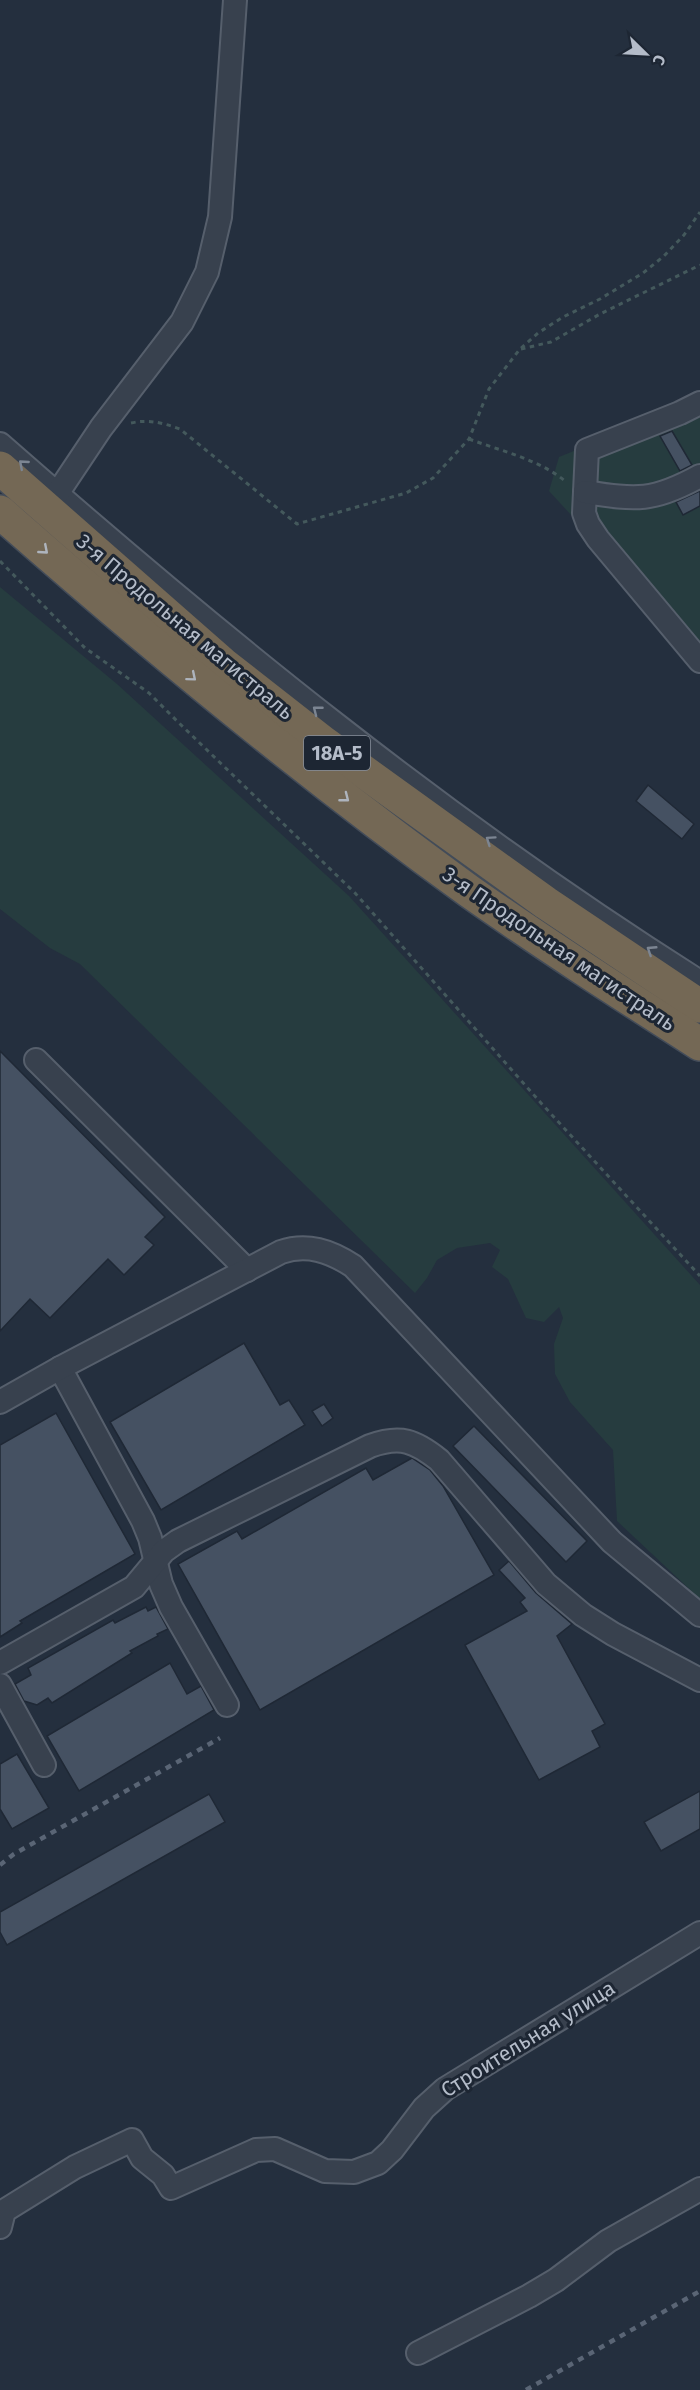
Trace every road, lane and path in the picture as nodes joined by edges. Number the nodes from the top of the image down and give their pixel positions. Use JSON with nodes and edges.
{"nodes":[{"id":1,"x":235,"y":0,"type":"edge"},
{"id":2,"x":700,"y":212,"type":"edge"},
{"id":3,"x":700,"y":265,"type":"edge"},
{"id":4,"x":520,"y":350,"type":"junction"},
{"id":5,"x":700,"y":403,"type":"edge"},
{"id":6,"x":101,"y":428,"type":"junction"},
{"id":7,"x":469,"y":439,"type":"junction"},
{"id":8,"x":0,"y":444,"type":"edge"},
{"id":9,"x":0,"y":468,"type":"edge"},
{"id":10,"x":700,"y":476,"type":"edge"},
{"id":11,"x":585,"y":492,"type":"junction"},
{"id":12,"x":57,"y":494,"type":"junction"},
{"id":13,"x":0,"y":512,"type":"edge"},
{"id":14,"x":0,"y":561,"type":"edge"},
{"id":15,"x":700,"y":661,"type":"edge"},
{"id":16,"x":700,"y":982,"type":"edge"},
{"id":17,"x":700,"y":1006,"type":"edge"},
{"id":18,"x":700,"y":1044,"type":"edge"},
{"id":19,"x":36,"y":1060,"type":"dead end"},
{"id":20,"x":247,"y":1270,"type":"junction"},
{"id":21,"x":700,"y":1276,"type":"edge"},
{"id":22,"x":60,"y":1368,"type":"junction"},
{"id":23,"x":0,"y":1402,"type":"edge"},
{"id":24,"x":156,"y":1563,"type":"junction"},
{"id":25,"x":700,"y":1615,"type":"edge"},
{"id":26,"x":0,"y":1663,"type":"edge"},
{"id":27,"x":700,"y":1680,"type":"edge"},
{"id":28,"x":0,"y":1685,"type":"edge"},
{"id":29,"x":227,"y":1705,"type":"dead end"},
{"id":30,"x":44,"y":1765,"type":"dead end"},
{"id":31,"x":700,"y":1932,"type":"edge"},
{"id":32,"x":700,"y":2189,"type":"edge"},
{"id":33,"x":1,"y":2215,"type":"edge"},
{"id":34,"x":418,"y":2353,"type":"dead end"}],
"edges":[{"from":1,"to":6,"type":"street"},
{"from":2,"to":4,"type":"path"},
{"from":3,"to":4,"type":"path"},
{"from":4,"to":7,"type":"path"},
{"from":5,"to":11,"type":"street"},
{"from":6,"to":7,"type":"path"},
{"from":6,"to":12,"type":"street"},
{"from":7,"to":11,"type":"path"},
{"from":12,"to":8,"type":"street","one_way":true},
{"from":9,"to":17,"type":"highway","name":"3-я Продольная магистраль","number":"18А-5"},
{"from":10,"to":11,"type":"street"},
{"from":11,"to":15,"type":"street"},
{"from":16,"to":12,"type":"street","one_way":true},
{"from":13,"to":18,"type":"highway","name":"3-я Продольная магистраль","number":"18А-5","one_way":true},
{"from":14,"to":21,"type":"path"},
{"from":19,"to":20,"type":"street"},
{"from":20,"to":22,"type":"street"},
{"from":20,"to":25,"type":"street"},
{"from":22,"to":23,"type":"street"},
{"from":22,"to":24,"type":"street"},
{"from":24,"to":26,"type":"street"},
{"from":24,"to":27,"type":"street"},
{"from":24,"to":29,"type":"street"},
{"from":28,"to":30,"type":"street"},
{"from":31,"to":33,"type":"street","name":"Строительная улица"},
{"from":32,"to":34,"type":"street"}]}
